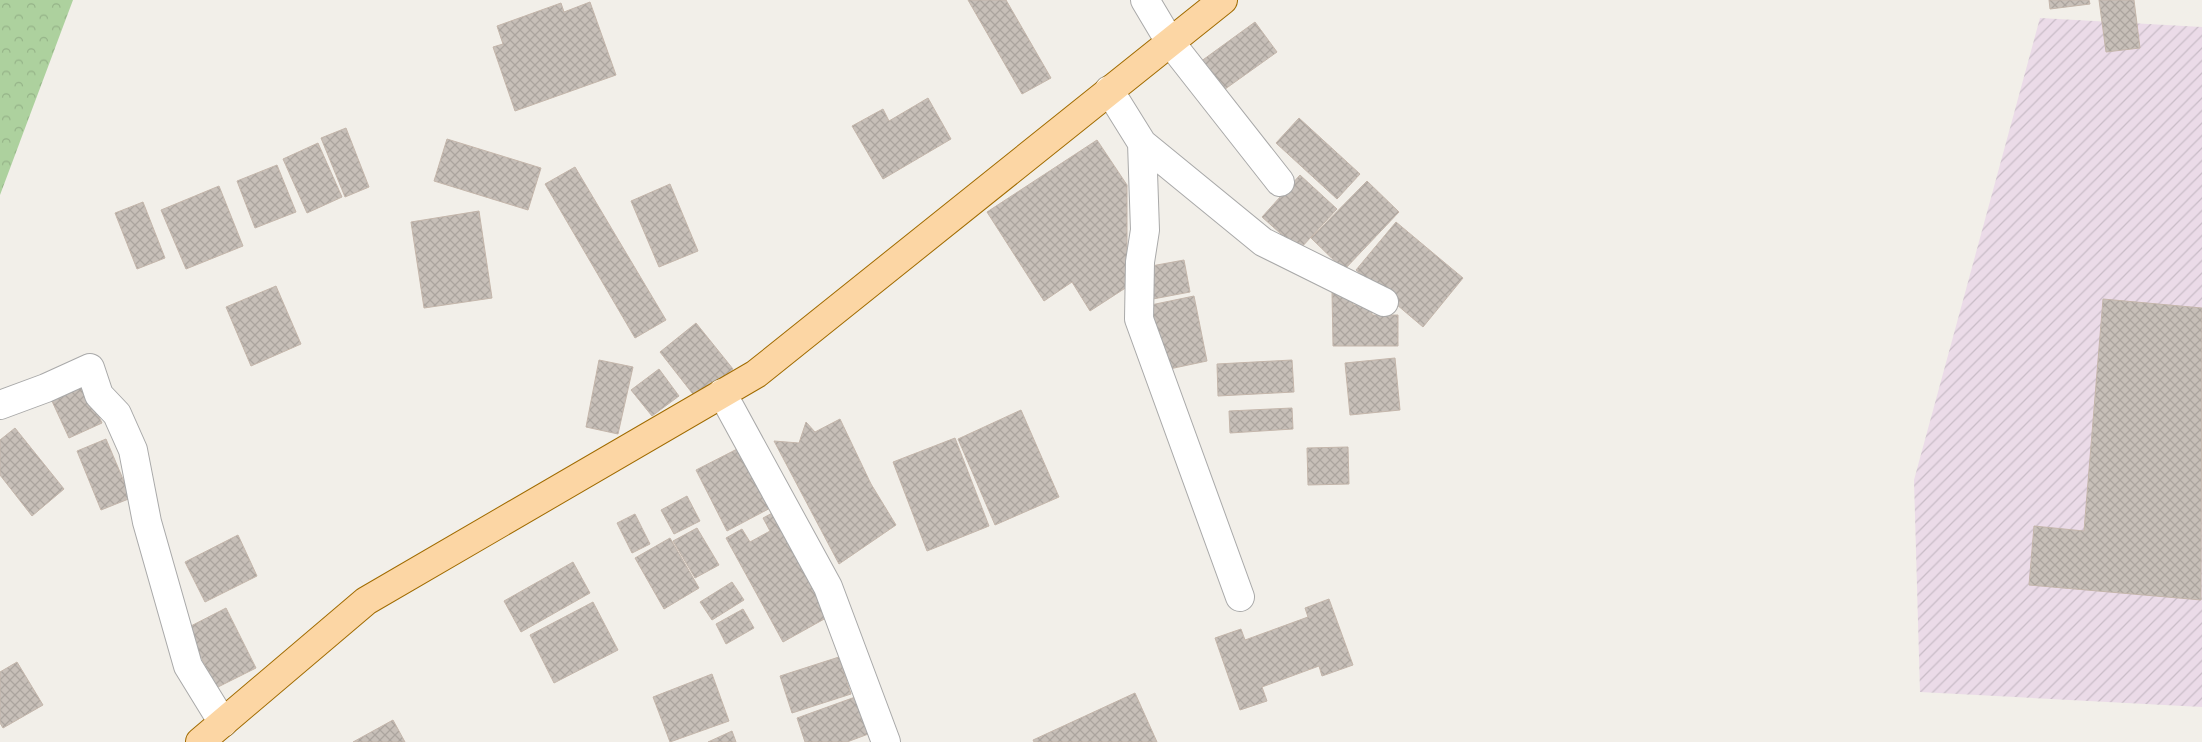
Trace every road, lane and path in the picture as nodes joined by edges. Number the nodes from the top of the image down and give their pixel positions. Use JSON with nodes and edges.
{"nodes":[{"id":1,"x":1145,"y":0,"type":"edge"},
{"id":2,"x":1222,"y":0,"type":"edge"},
{"id":3,"x":1170,"y":42,"type":"junction"},
{"id":4,"x":1109,"y":90,"type":"junction"},
{"id":5,"x":1142,"y":143,"type":"junction"},
{"id":6,"x":1280,"y":182,"type":"dead end"},
{"id":7,"x":1384,"y":302,"type":"dead end"},
{"id":8,"x":722,"y":393,"type":"junction"},
{"id":9,"x":0,"y":405,"type":"edge"},
{"id":10,"x":1240,"y":597,"type":"dead end"},
{"id":11,"x":222,"y":723,"type":"junction"},
{"id":12,"x":200,"y":742,"type":"edge"},
{"id":13,"x":886,"y":742,"type":"edge"}],
"edges":[{"from":1,"to":3,"type":"street"},
{"from":2,"to":3,"type":"main road"},
{"from":3,"to":4,"type":"main road"},
{"from":3,"to":6,"type":"street"},
{"from":4,"to":5,"type":"street"},
{"from":4,"to":8,"type":"main road"},
{"from":5,"to":7,"type":"street"},
{"from":5,"to":10,"type":"street"},
{"from":8,"to":11,"type":"main road"},
{"from":8,"to":13,"type":"street"},
{"from":9,"to":11,"type":"street"},
{"from":11,"to":12,"type":"main road"}]}
